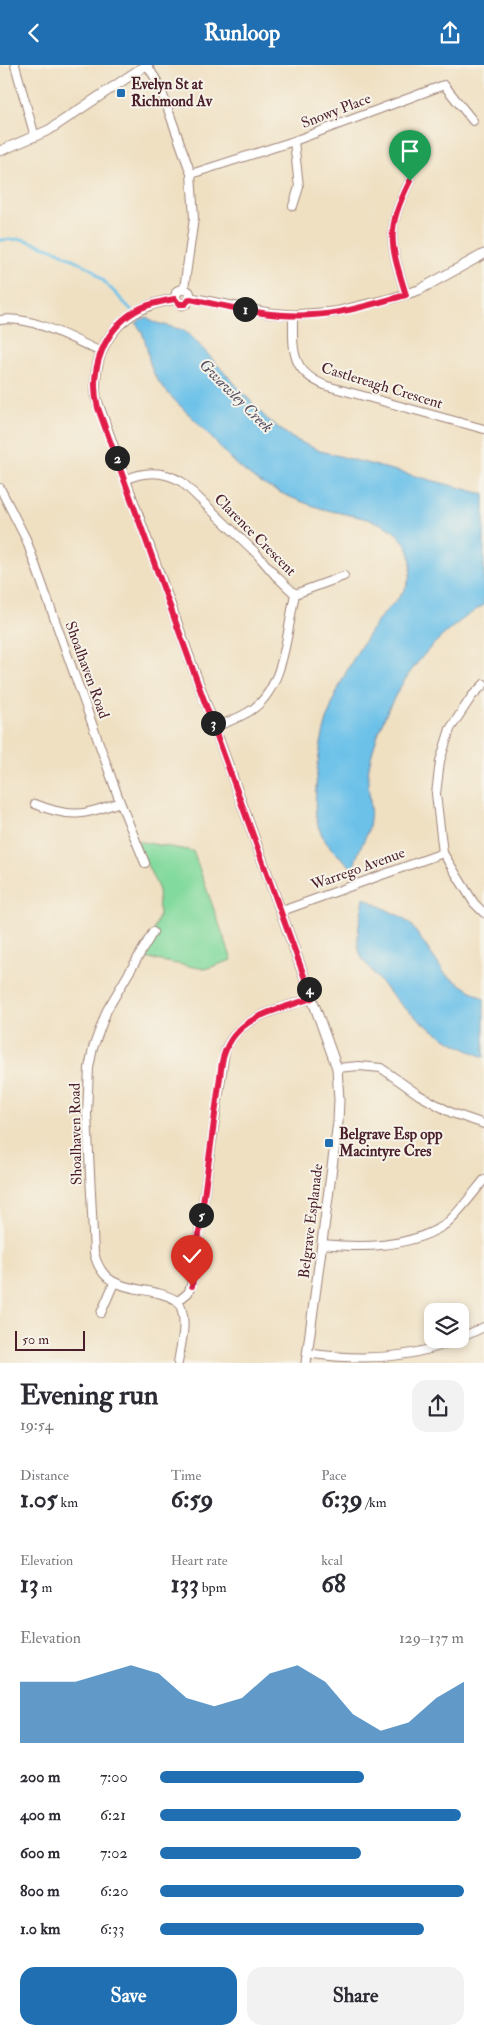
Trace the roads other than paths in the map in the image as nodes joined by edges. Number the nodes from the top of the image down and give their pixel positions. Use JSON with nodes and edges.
{"nodes":[{"id":1,"x":15,"y":65,"type":"edge"},
{"id":2,"x":147,"y":65,"type":"edge"},
{"id":3,"x":472,"y":121,"type":"dead end"},
{"id":4,"x":35,"y":137,"type":"junction"},
{"id":5,"x":294,"y":141,"type":"junction"},
{"id":6,"x":0,"y":151,"type":"edge"},
{"id":7,"x":192,"y":174,"type":"junction"},
{"id":8,"x":410,"y":181,"type":"dead end"},
{"id":9,"x":293,"y":205,"type":"dead end"},
{"id":10,"x":484,"y":253,"type":"edge"},
{"id":11,"x":184,"y":289,"type":"junction"},
{"id":12,"x":406,"y":295,"type":"junction"},
{"id":13,"x":175,"y":299,"type":"junction"},
{"id":14,"x":190,"y":299,"type":"junction"},
{"id":15,"x":293,"y":315,"type":"junction"},
{"id":16,"x":0,"y":320,"type":"edge"},
{"id":17,"x":101,"y":351,"type":"junction"},
{"id":18,"x":484,"y":429,"type":"edge"},
{"id":19,"x":125,"y":480,"type":"junction"},
{"id":20,"x":0,"y":488,"type":"edge"},
{"id":21,"x":344,"y":576,"type":"dead end"},
{"id":22,"x":295,"y":594,"type":"junction"},
{"id":23,"x":484,"y":684,"type":"edge"},
{"id":24,"x":215,"y":727,"type":"junction"},
{"id":25,"x":120,"y":802,"type":"junction"},
{"id":26,"x":35,"y":804,"type":"dead end"},
{"id":27,"x":443,"y":853,"type":"junction"},
{"id":28,"x":146,"y":863,"type":"dead end"},
{"id":29,"x":282,"y":911,"type":"junction"},
{"id":30,"x":484,"y":913,"type":"edge"},
{"id":31,"x":153,"y":932,"type":"dead end"},
{"id":32,"x":312,"y":998,"type":"junction"},
{"id":33,"x":337,"y":1068,"type":"junction"},
{"id":34,"x":484,"y":1124,"type":"edge"},
{"id":35,"x":484,"y":1180,"type":"edge"},
{"id":36,"x":322,"y":1244,"type":"junction"},
{"id":37,"x":114,"y":1283,"type":"junction"},
{"id":38,"x":178,"y":1301,"type":"junction"},
{"id":39,"x":101,"y":1313,"type":"dead end"},
{"id":40,"x":484,"y":1327,"type":"edge"},
{"id":41,"x":469,"y":1334,"type":"edge"},
{"id":42,"x":431,"y":1348,"type":"edge"},
{"id":43,"x":306,"y":1358,"type":"edge"},
{"id":44,"x":178,"y":1363,"type":"edge"}],
"edges":[{"from":1,"to":4,"type":"street"},
{"from":2,"to":4,"type":"street"},
{"from":2,"to":7,"type":"street"},
{"from":3,"to":5,"type":"street","name":"Snowy Place"},
{"from":4,"to":6,"type":"street"},
{"from":5,"to":7,"type":"street","name":"Snowy Place"},
{"from":5,"to":9,"type":"street"},
{"from":7,"to":11,"type":"street"},
{"from":8,"to":12,"type":"street"},
{"from":10,"to":12,"type":"street"},
{"from":11,"to":13,"type":"street"},
{"from":11,"to":14,"type":"street"},
{"from":12,"to":15,"type":"street"},
{"from":13,"to":14,"type":"street"},
{"from":13,"to":17,"type":"street","name":"Belgrave Esplanade"},
{"from":14,"to":15,"type":"street"},
{"from":15,"to":18,"type":"street","name":"Castlereagh Crescent"},
{"from":16,"to":17,"type":"street"},
{"from":17,"to":19,"type":"street","name":"Belgrave Esplanade"},
{"from":19,"to":22,"type":"street","name":"Clarence Crescent"},
{"from":19,"to":24,"type":"street","name":"Belgrave Esplanade"},
{"from":20,"to":25,"type":"street","name":"Shoalhaven Road"},
{"from":21,"to":22,"type":"street"},
{"from":22,"to":24,"type":"street","name":"Clarence Crescent"},
{"from":23,"to":27,"type":"street"},
{"from":24,"to":29,"type":"street","name":"Belgrave Esplanade"},
{"from":25,"to":26,"type":"street"},
{"from":25,"to":28,"type":"street","name":"Shoalhaven Road"},
{"from":27,"to":29,"type":"street","name":"Warrego Avenue"},
{"from":27,"to":30,"type":"street"},
{"from":29,"to":32,"type":"street","name":"Belgrave Esplanade"},
{"from":31,"to":37,"type":"street","name":"Shoalhaven Road"},
{"from":32,"to":33,"type":"street","name":"Belgrave Esplanade"},
{"from":32,"to":38,"type":"street"},
{"from":33,"to":34,"type":"street"},
{"from":33,"to":36,"type":"street","name":"Belgrave Esplanade"},
{"from":35,"to":36,"type":"street"},
{"from":36,"to":43,"type":"street","name":"Belgrave Esplanade"},
{"from":37,"to":38,"type":"street"},
{"from":37,"to":39,"type":"street"},
{"from":38,"to":44,"type":"street"},
{"from":40,"to":41,"type":"street"},
{"from":42,"to":43,"type":"street"}]}
